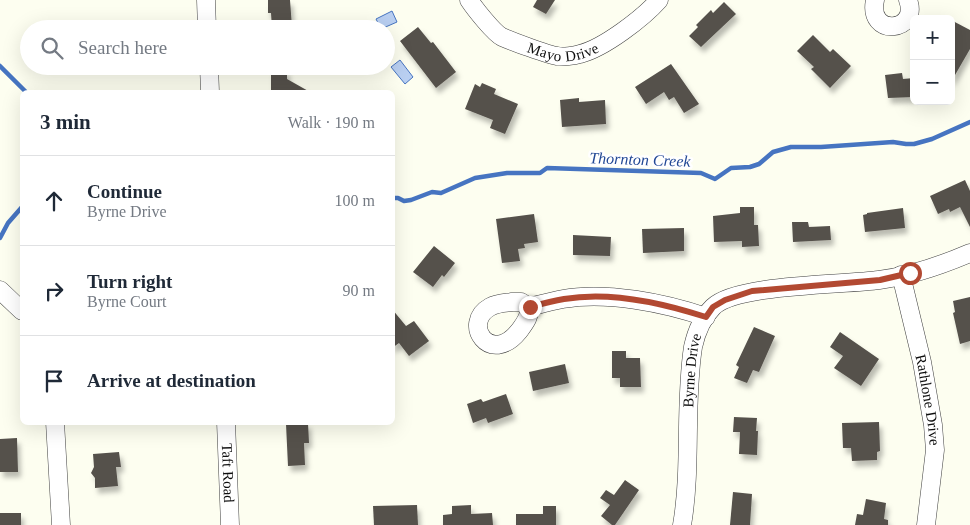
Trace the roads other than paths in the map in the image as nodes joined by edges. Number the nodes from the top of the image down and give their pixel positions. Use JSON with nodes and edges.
{"nodes":[{"id":1,"x":206,"y":0,"type":"edge"},
{"id":2,"x":469,"y":0,"type":"edge"},
{"id":3,"x":659,"y":0,"type":"edge"},
{"id":4,"x":875,"y":0,"type":"edge"},
{"id":5,"x":908,"y":0,"type":"edge"},
{"id":6,"x":207,"y":20,"type":"edge"},
{"id":7,"x":209,"y":75,"type":"edge"},
{"id":8,"x":210,"y":90,"type":"edge"},
{"id":9,"x":970,"y":253,"type":"edge"},
{"id":10,"x":901,"y":275,"type":"junction"},
{"id":11,"x":0,"y":290,"type":"edge"},
{"id":12,"x":530,"y":307,"type":"dead end"},
{"id":13,"x":20,"y":309,"type":"edge"},
{"id":14,"x":706,"y":317,"type":"junction"},
{"id":15,"x":55,"y":425,"type":"edge"},
{"id":16,"x":226,"y":425,"type":"edge"},
{"id":17,"x":61,"y":525,"type":"edge"},
{"id":18,"x":230,"y":525,"type":"edge"},
{"id":19,"x":682,"y":525,"type":"edge"},
{"id":20,"x":926,"y":525,"type":"edge"}],
"edges":[{"from":1,"to":6,"type":"street"},
{"from":2,"to":3,"type":"street","name":"Mayo Drive"},
{"from":4,"to":5,"type":"street"},
{"from":7,"to":8,"type":"street"},
{"from":9,"to":10,"type":"street","name":"Byrne Drive"},
{"from":10,"to":14,"type":"street","name":"Byrne Drive"},
{"from":10,"to":20,"type":"street","name":"Rathlone Drive"},
{"from":11,"to":13,"type":"street"},
{"from":12,"to":14,"type":"street"},
{"from":14,"to":19,"type":"street","name":"Byrne Drive"},
{"from":15,"to":17,"type":"street"},
{"from":16,"to":18,"type":"street","name":"Taft Road"}]}
